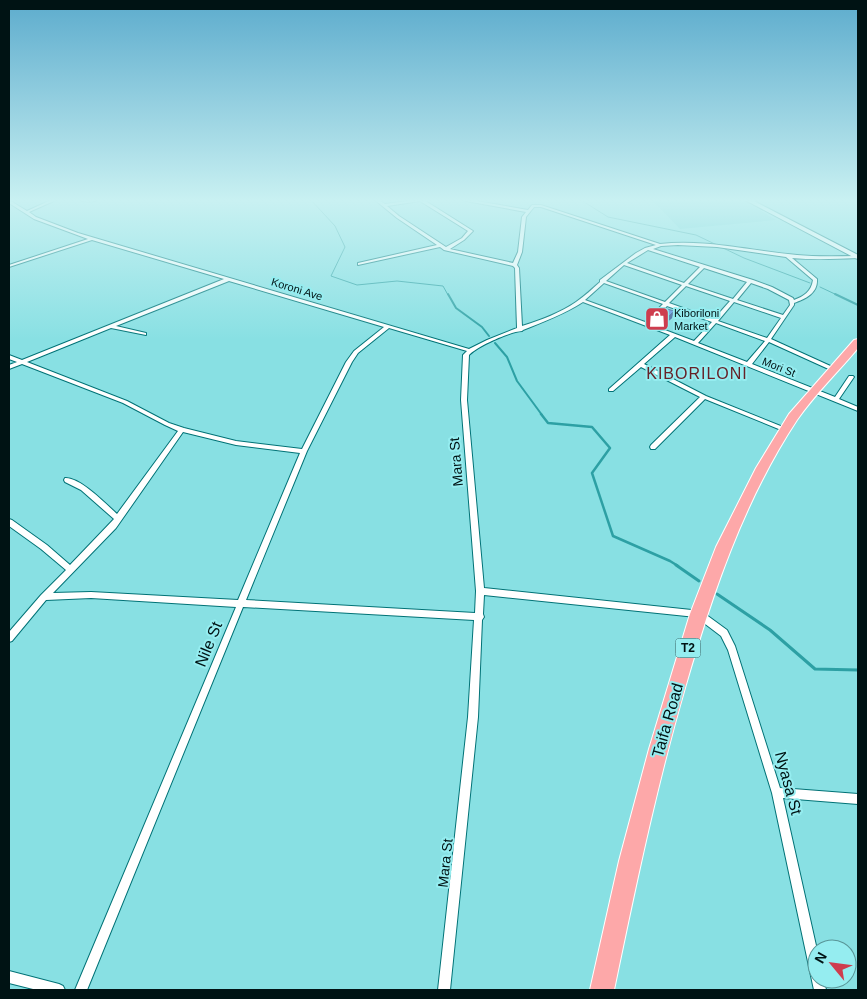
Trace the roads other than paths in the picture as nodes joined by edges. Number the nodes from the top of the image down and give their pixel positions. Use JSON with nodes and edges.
{"nodes":[{"id":1,"x":66,"y":247,"type":"edge"},
{"id":2,"x":120,"y":247,"type":"edge"},
{"id":3,"x":436,"y":247,"type":"edge"},
{"id":4,"x":440,"y":247,"type":"edge"},
{"id":5,"x":450,"y":247,"type":"edge"},
{"id":6,"x":520,"y":247,"type":"edge"},
{"id":7,"x":653,"y":247,"type":"edge"},
{"id":8,"x":726,"y":247,"type":"edge"},
{"id":9,"x":838,"y":247,"type":"edge"},
{"id":10,"x":648,"y":248,"type":"junction"},
{"id":11,"x":446,"y":249,"type":"junction"},
{"id":12,"x":788,"y":256,"type":"junction"},
{"id":13,"x":858,"y":257,"type":"edge"},
{"id":14,"x":360,"y":264,"type":"dead end"},
{"id":15,"x":624,"y":264,"type":"junction"},
{"id":16,"x":516,"y":265,"type":"junction"},
{"id":17,"x":9,"y":266,"type":"edge"},
{"id":18,"x":703,"y":266,"type":"junction"},
{"id":19,"x":229,"y":279,"type":"junction"},
{"id":20,"x":602,"y":281,"type":"junction"},
{"id":21,"x":751,"y":282,"type":"junction"},
{"id":22,"x":684,"y":284,"type":"junction"},
{"id":23,"x":582,"y":300,"type":"junction"},
{"id":24,"x":734,"y":300,"type":"junction"},
{"id":25,"x":792,"y":302,"type":"junction"},
{"id":26,"x":666,"y":303,"type":"junction"},
{"id":27,"x":783,"y":317,"type":"junction"},
{"id":28,"x":716,"y":320,"type":"junction"},
{"id":29,"x":646,"y":324,"type":"junction"},
{"id":30,"x":109,"y":326,"type":"junction"},
{"id":31,"x":388,"y":326,"type":"junction"},
{"id":32,"x":520,"y":330,"type":"junction"},
{"id":33,"x":144,"y":334,"type":"dead end"},
{"id":34,"x":674,"y":335,"type":"junction"},
{"id":35,"x":768,"y":340,"type":"junction"},
{"id":36,"x":858,"y":342,"type":"edge"},
{"id":37,"x":695,"y":343,"type":"junction"},
{"id":38,"x":468,"y":350,"type":"junction"},
{"id":39,"x":9,"y":357,"type":"edge"},
{"id":40,"x":21,"y":363,"type":"junction"},
{"id":41,"x":640,"y":364,"type":"junction"},
{"id":42,"x":748,"y":366,"type":"junction"},
{"id":43,"x":9,"y":367,"type":"edge"},
{"id":44,"x":835,"y":370,"type":"junction"},
{"id":45,"x":852,"y":377,"type":"dead end"},
{"id":46,"x":611,"y":390,"type":"dead end"},
{"id":47,"x":813,"y":392,"type":"junction"},
{"id":48,"x":704,"y":397,"type":"junction"},
{"id":49,"x":836,"y":400,"type":"junction"},
{"id":50,"x":858,"y":409,"type":"edge"},
{"id":51,"x":182,"y":430,"type":"junction"},
{"id":52,"x":786,"y":430,"type":"junction"},
{"id":53,"x":653,"y":448,"type":"dead end"},
{"id":54,"x":304,"y":452,"type":"junction"},
{"id":55,"x":67,"y":480,"type":"dead end"},
{"id":56,"x":118,"y":519,"type":"junction"},
{"id":57,"x":9,"y":522,"type":"edge"},
{"id":58,"x":71,"y":570,"type":"junction"},
{"id":59,"x":480,"y":591,"type":"junction"},
{"id":60,"x":44,"y":597,"type":"junction"},
{"id":61,"x":241,"y":604,"type":"junction"},
{"id":62,"x":698,"y":614,"type":"junction"},
{"id":63,"x":480,"y":618,"type":"junction"},
{"id":64,"x":9,"y":638,"type":"edge"},
{"id":65,"x":777,"y":793,"type":"junction"},
{"id":66,"x":858,"y":799,"type":"edge"},
{"id":67,"x":809,"y":939,"type":"edge"},
{"id":68,"x":9,"y":977,"type":"edge"},
{"id":69,"x":59,"y":990,"type":"edge"},
{"id":70,"x":81,"y":990,"type":"edge"},
{"id":71,"x":444,"y":990,"type":"edge"},
{"id":72,"x":602,"y":990,"type":"edge"}],
"edges":[{"from":1,"to":17,"type":"street"},
{"from":2,"to":19,"type":"street","name":"Koroni Ave"},
{"from":3,"to":14,"type":"street"},
{"from":4,"to":11,"type":"street"},
{"from":5,"to":11,"type":"street"},
{"from":6,"to":16,"type":"street"},
{"from":7,"to":10,"type":"street"},
{"from":8,"to":12,"type":"street"},
{"from":9,"to":13,"type":"street"},
{"from":10,"to":15,"type":"street"},
{"from":10,"to":18,"type":"street"},
{"from":11,"to":16,"type":"street"},
{"from":12,"to":13,"type":"street"},
{"from":12,"to":25,"type":"street"},
{"from":15,"to":20,"type":"street"},
{"from":15,"to":22,"type":"street"},
{"from":16,"to":32,"type":"street"},
{"from":18,"to":21,"type":"street"},
{"from":18,"to":22,"type":"street"},
{"from":19,"to":30,"type":"street"},
{"from":19,"to":31,"type":"street","name":"Koroni Ave"},
{"from":20,"to":23,"type":"street"},
{"from":20,"to":26,"type":"street"},
{"from":21,"to":24,"type":"street"},
{"from":21,"to":25,"type":"street"},
{"from":22,"to":24,"type":"street"},
{"from":22,"to":26,"type":"street"},
{"from":23,"to":29,"type":"street","name":"Mori St"},
{"from":23,"to":32,"type":"street"},
{"from":24,"to":27,"type":"street"},
{"from":24,"to":28,"type":"street"},
{"from":25,"to":27,"type":"street"},
{"from":26,"to":28,"type":"street"},
{"from":26,"to":29,"type":"street"},
{"from":27,"to":35,"type":"street"},
{"from":28,"to":35,"type":"street"},
{"from":28,"to":37,"type":"street"},
{"from":29,"to":34,"type":"street","name":"Mori St"},
{"from":30,"to":33,"type":"street"},
{"from":30,"to":40,"type":"street"},
{"from":31,"to":38,"type":"street","name":"Koroni Ave"},
{"from":31,"to":54,"type":"street","name":"Nile St"},
{"from":32,"to":38,"type":"street"},
{"from":34,"to":37,"type":"street","name":"Mori St"},
{"from":34,"to":41,"type":"street"},
{"from":35,"to":42,"type":"street"},
{"from":35,"to":44,"type":"street"},
{"from":36,"to":44,"type":"highway","name":"Taifa Road","number":"T2"},
{"from":37,"to":42,"type":"street","name":"Mori St"},
{"from":38,"to":59,"type":"street","name":"Mara St"},
{"from":39,"to":40,"type":"street"},
{"from":40,"to":43,"type":"street"},
{"from":40,"to":51,"type":"street"},
{"from":41,"to":46,"type":"street"},
{"from":41,"to":48,"type":"street"},
{"from":42,"to":47,"type":"street","name":"Mori St"},
{"from":44,"to":47,"type":"highway","name":"Taifa Road","number":"T2"},
{"from":45,"to":49,"type":"street"},
{"from":47,"to":49,"type":"street","name":"Mori St"},
{"from":47,"to":52,"type":"highway","name":"Taifa Road","number":"T2"},
{"from":48,"to":52,"type":"street"},
{"from":48,"to":53,"type":"street"},
{"from":49,"to":50,"type":"street","name":"Mori St"},
{"from":51,"to":54,"type":"street"},
{"from":51,"to":56,"type":"street"},
{"from":52,"to":62,"type":"highway","name":"Taifa Road","number":"T2"},
{"from":54,"to":61,"type":"street","name":"Nile St"},
{"from":55,"to":56,"type":"street"},
{"from":56,"to":58,"type":"street"},
{"from":57,"to":58,"type":"street"},
{"from":58,"to":60,"type":"street"},
{"from":59,"to":62,"type":"street"},
{"from":59,"to":63,"type":"street","name":"Mara St"},
{"from":60,"to":61,"type":"street"},
{"from":60,"to":64,"type":"street"},
{"from":61,"to":63,"type":"street"},
{"from":61,"to":70,"type":"street","name":"Nile St"},
{"from":62,"to":65,"type":"street","name":"Nyasa St"},
{"from":62,"to":72,"type":"highway","name":"Taifa Road","number":"T2"},
{"from":63,"to":71,"type":"street","name":"Mara St"},
{"from":65,"to":66,"type":"street"},
{"from":65,"to":67,"type":"street","name":"Nyasa St"},
{"from":68,"to":69,"type":"street"}]}
